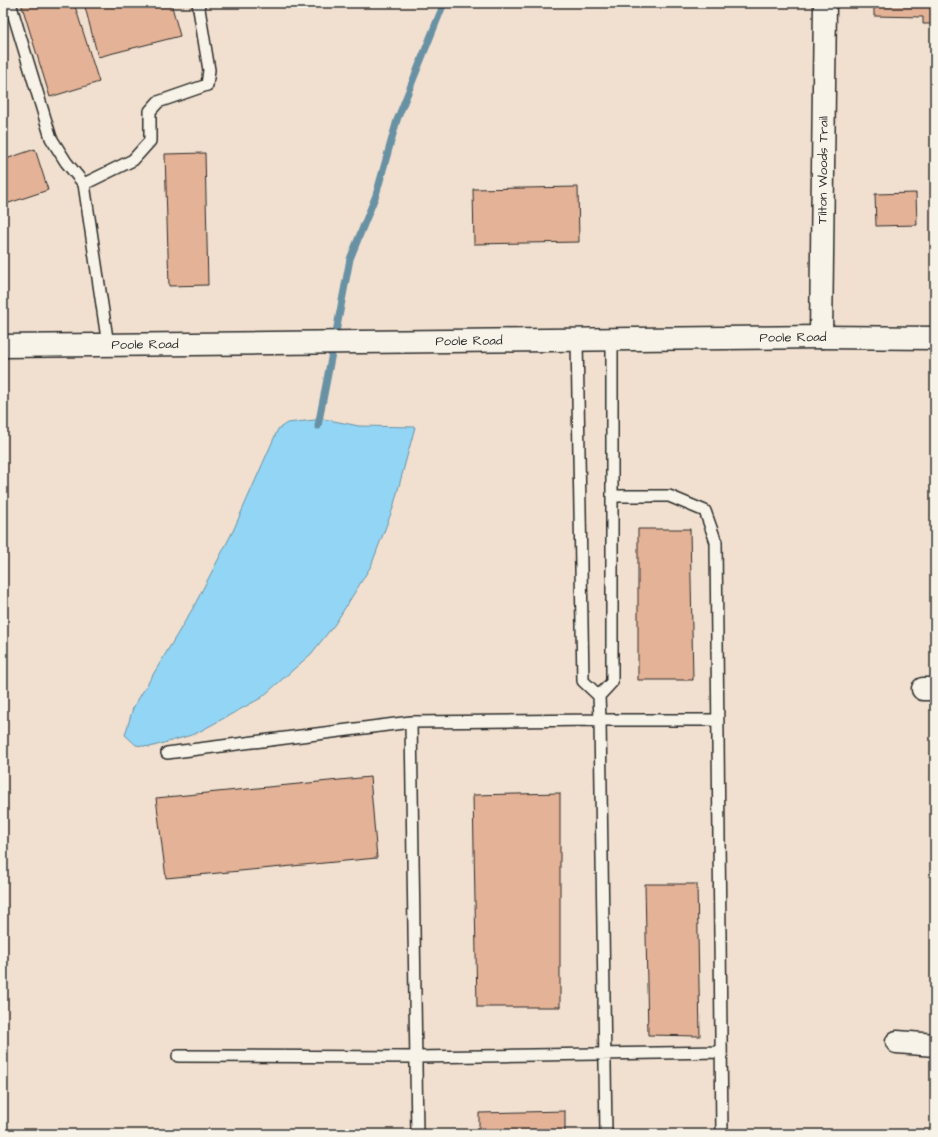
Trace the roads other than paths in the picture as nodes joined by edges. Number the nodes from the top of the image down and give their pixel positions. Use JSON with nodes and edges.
{"nodes":[{"id":1,"x":10,"y":3,"type":"edge"},
{"id":2,"x":198,"y":3,"type":"edge"},
{"id":3,"x":825,"y":3,"type":"edge"},
{"id":4,"x":84,"y":184,"type":"junction"},
{"id":5,"x":821,"y":337,"type":"junction"},
{"id":6,"x":935,"y":338,"type":"edge"},
{"id":7,"x":577,"y":340,"type":"junction"},
{"id":8,"x":612,"y":340,"type":"junction"},
{"id":9,"x":108,"y":345,"type":"junction"},
{"id":10,"x":3,"y":346,"type":"edge"},
{"id":11,"x":612,"y":496,"type":"junction"},
{"id":12,"x":599,"y":696,"type":"junction"},
{"id":13,"x":600,"y":720,"type":"junction"},
{"id":14,"x":717,"y":720,"type":"junction"},
{"id":15,"x":411,"y":722,"type":"junction"},
{"id":16,"x":167,"y":753,"type":"dead end"},
{"id":17,"x":897,"y":1042,"type":"dead end"},
{"id":18,"x":935,"y":1044,"type":"edge"},
{"id":19,"x":721,"y":1052,"type":"junction"},
{"id":20,"x":604,"y":1053,"type":"junction"},
{"id":21,"x":178,"y":1056,"type":"dead end"},
{"id":22,"x":416,"y":1056,"type":"junction"},
{"id":23,"x":417,"y":1134,"type":"edge"},
{"id":24,"x":606,"y":1134,"type":"edge"},
{"id":25,"x":722,"y":1134,"type":"edge"}],
"edges":[{"from":1,"to":4,"type":"lane"},
{"from":2,"to":4,"type":"lane"},
{"from":3,"to":5,"type":"main road","name":"Tilton Woods Trail"},
{"from":4,"to":9,"type":"lane"},
{"from":5,"to":6,"type":"main road","name":"Poole Road"},
{"from":5,"to":8,"type":"main road","name":"Poole Road"},
{"from":7,"to":8,"type":"main road","name":"Poole Road"},
{"from":7,"to":9,"type":"main road","name":"Poole Road"},
{"from":7,"to":12,"type":"lane"},
{"from":8,"to":11,"type":"lane"},
{"from":9,"to":10,"type":"main road","name":"Poole Road"},
{"from":11,"to":12,"type":"lane"},
{"from":11,"to":14,"type":"lane"},
{"from":12,"to":13,"type":"lane"},
{"from":13,"to":14,"type":"lane"},
{"from":13,"to":15,"type":"lane"},
{"from":13,"to":20,"type":"lane"},
{"from":14,"to":19,"type":"lane"},
{"from":15,"to":16,"type":"lane"},
{"from":15,"to":22,"type":"lane"},
{"from":17,"to":18,"type":"main road"},
{"from":19,"to":20,"type":"lane"},
{"from":19,"to":25,"type":"lane"},
{"from":20,"to":22,"type":"lane"},
{"from":20,"to":24,"type":"lane"},
{"from":21,"to":22,"type":"lane"},
{"from":22,"to":23,"type":"lane"}]}
